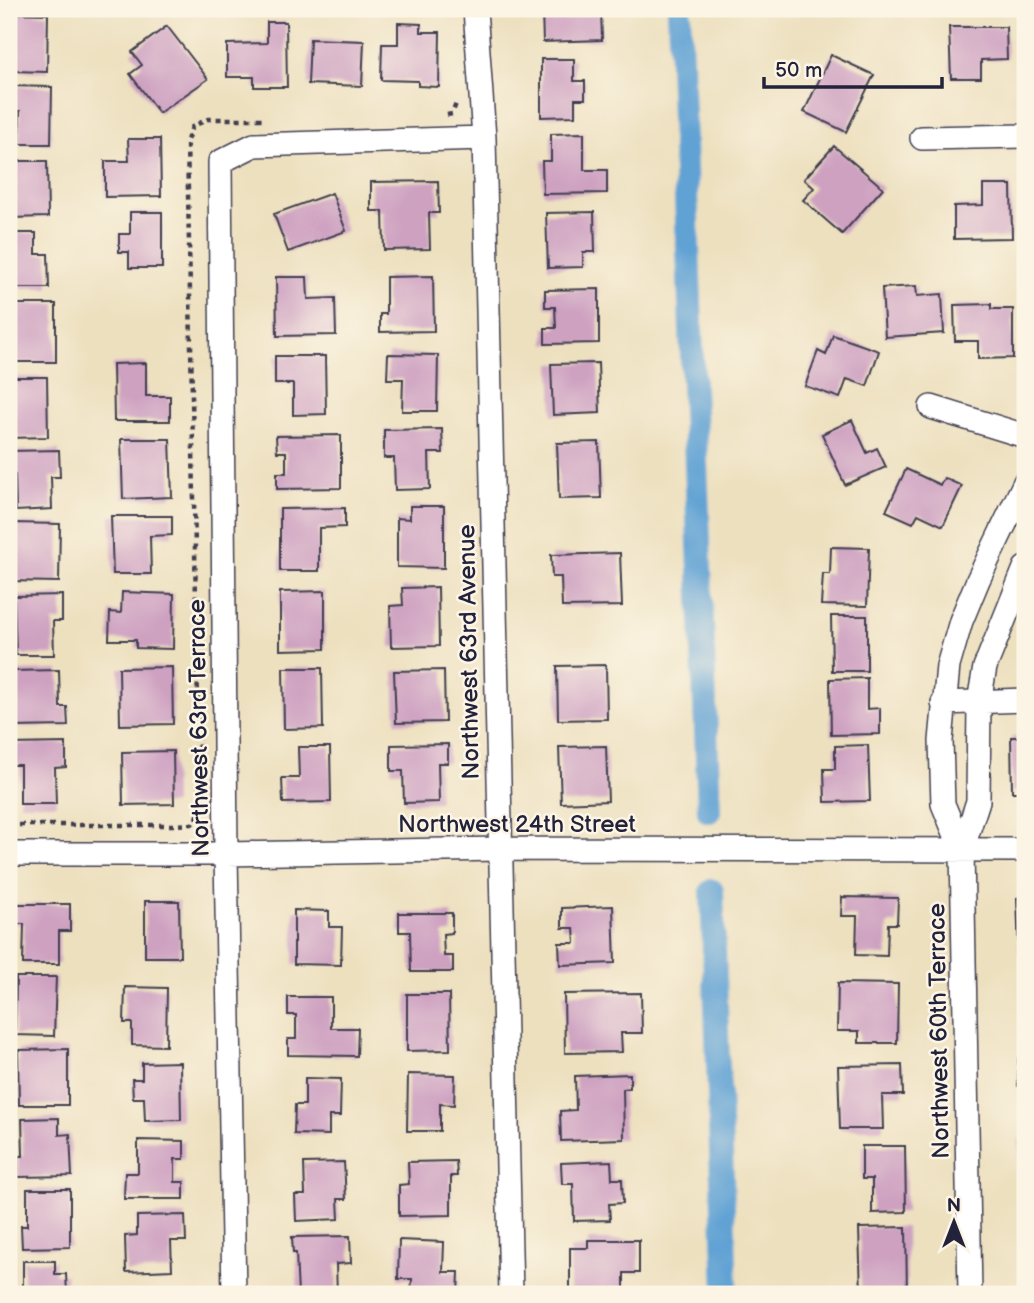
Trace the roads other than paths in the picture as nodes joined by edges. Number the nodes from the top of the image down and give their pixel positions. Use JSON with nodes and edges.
{"nodes":[{"id":1,"x":475,"y":9,"type":"edge"},
{"id":2,"x":1025,"y":136,"type":"edge"},
{"id":3,"x":484,"y":138,"type":"junction"},
{"id":4,"x":922,"y":138,"type":"dead end"},
{"id":5,"x":931,"y":407,"type":"dead end"},
{"id":6,"x":1025,"y":436,"type":"edge"},
{"id":7,"x":1025,"y":482,"type":"edge"},
{"id":8,"x":1025,"y":568,"type":"edge"},
{"id":9,"x":1025,"y":700,"type":"edge"},
{"id":10,"x":979,"y":702,"type":"junction"},
{"id":11,"x":943,"y":703,"type":"junction"},
{"id":12,"x":499,"y":849,"type":"junction"},
{"id":13,"x":962,"y":850,"type":"junction"},
{"id":14,"x":1025,"y":850,"type":"edge"},
{"id":15,"x":226,"y":854,"type":"junction"},
{"id":16,"x":9,"y":855,"type":"edge"},
{"id":17,"x":234,"y":1294,"type":"edge"},
{"id":18,"x":511,"y":1294,"type":"edge"},
{"id":19,"x":970,"y":1294,"type":"edge"}],
"edges":[{"from":1,"to":3,"type":"street","name":"Northwest 63rd Avenue"},
{"from":2,"to":4,"type":"street"},
{"from":3,"to":12,"type":"street","name":"Northwest 63rd Avenue"},
{"from":3,"to":15,"type":"street","name":"Northwest 63rd Terrace"},
{"from":5,"to":6,"type":"street"},
{"from":7,"to":11,"type":"street","name":"Northwest 60th Terrace"},
{"from":8,"to":10,"type":"street","name":"Northwest 60th Terrace"},
{"from":9,"to":10,"type":"street"},
{"from":10,"to":11,"type":"street"},
{"from":10,"to":13,"type":"street","name":"Northwest 60th Terrace"},
{"from":11,"to":13,"type":"street","name":"Northwest 60th Terrace"},
{"from":12,"to":13,"type":"street","name":"Northwest 24th Street"},
{"from":12,"to":15,"type":"street","name":"Northwest 24th Street"},
{"from":12,"to":18,"type":"street","name":"Northwest 63rd Avenue"},
{"from":13,"to":14,"type":"street","name":"Northwest 24th Street"},
{"from":13,"to":19,"type":"street","name":"Northwest 60th Terrace"},
{"from":15,"to":16,"type":"street","name":"Northwest 24th Street"},
{"from":15,"to":17,"type":"street","name":"Northwest 63rd Terrace"}]}
